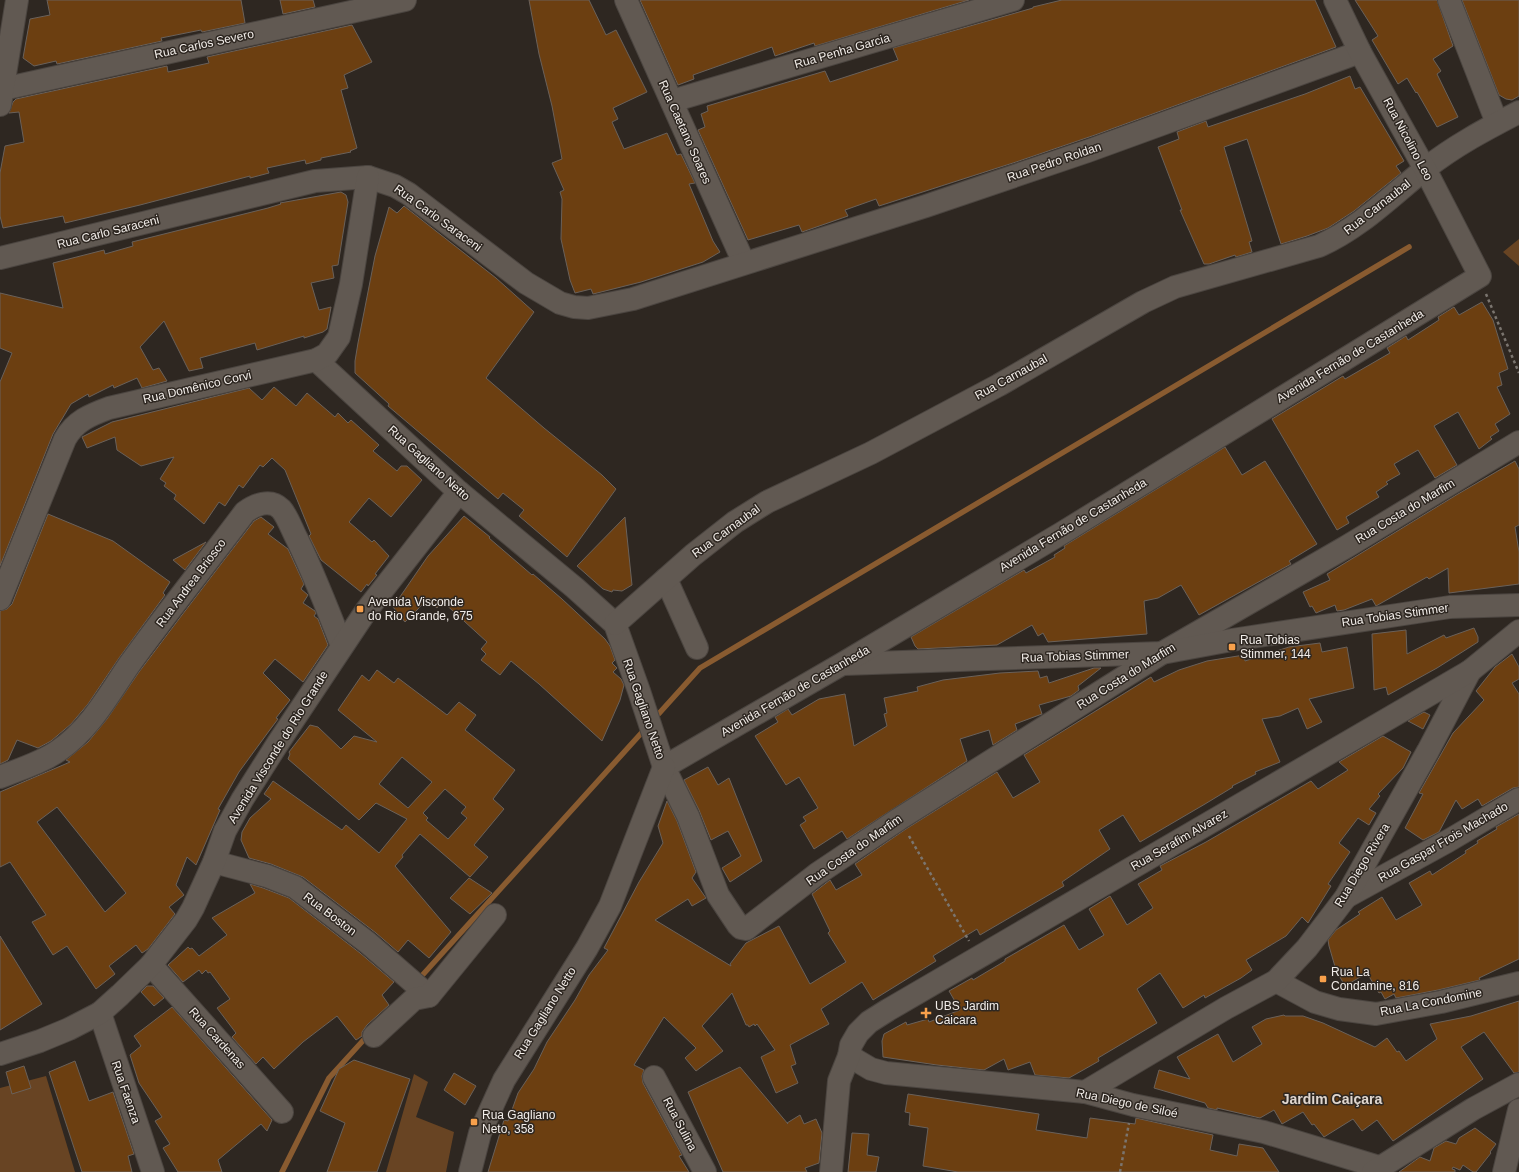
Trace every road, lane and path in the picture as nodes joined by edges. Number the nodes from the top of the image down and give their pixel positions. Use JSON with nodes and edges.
{"nodes":[{"id":1,"x":17,"y":0,"type":"edge"},
{"id":2,"x":405,"y":0,"type":"edge"},
{"id":3,"x":626,"y":0,"type":"edge"},
{"id":4,"x":1013,"y":0,"type":"edge"},
{"id":5,"x":1335,"y":0,"type":"edge"},
{"id":6,"x":1449,"y":0,"type":"edge"},
{"id":7,"x":1360,"y":52,"type":"junction"},
{"id":8,"x":2,"y":97,"type":"edge"},
{"id":9,"x":672,"y":101,"type":"junction"},
{"id":10,"x":1519,"y":112,"type":"edge"},
{"id":11,"x":1498,"y":123,"type":"junction"},
{"id":12,"x":1425,"y":169,"type":"junction"},
{"id":13,"x":368,"y":177,"type":"junction"},
{"id":14,"x":0,"y":258,"type":"edge"},
{"id":15,"x":744,"y":263,"type":"junction"},
{"id":16,"x":1479,"y":277,"type":"junction"},
{"id":17,"x":316,"y":360,"type":"junction"},
{"id":18,"x":1519,"y":373,"type":"edge"},
{"id":19,"x":1519,"y":442,"type":"edge"},
{"id":20,"x":459,"y":492,"type":"junction"},
{"id":21,"x":666,"y":579,"type":"junction"},
{"id":22,"x":0,"y":599,"type":"edge"},
{"id":23,"x":1519,"y":605,"type":"edge"},
{"id":24,"x":615,"y":624,"type":"junction"},
{"id":25,"x":1519,"y":631,"type":"edge"},
{"id":26,"x":342,"y":646,"type":"junction"},
{"id":27,"x":697,"y":648,"type":"dead end"},
{"id":28,"x":1162,"y":653,"type":"junction"},
{"id":29,"x":842,"y":664,"type":"junction"},
{"id":30,"x":1470,"y":672,"type":"junction"},
{"id":31,"x":664,"y":767,"type":"junction"},
{"id":32,"x":0,"y":777,"type":"edge"},
{"id":33,"x":1519,"y":799,"type":"edge"},
{"id":34,"x":899,"y":819,"type":"junction"},
{"id":35,"x":214,"y":862,"type":"junction"},
{"id":36,"x":1346,"y":897,"type":"junction"},
{"id":37,"x":495,"y":915,"type":"dead end"},
{"id":38,"x":978,"y":958,"type":"junction"},
{"id":39,"x":151,"y":965,"type":"junction"},
{"id":40,"x":1276,"y":981,"type":"junction"},
{"id":41,"x":1519,"y":983,"type":"edge"},
{"id":42,"x":429,"y":996,"type":"junction"},
{"id":43,"x":100,"y":1013,"type":"junction"},
{"id":44,"x":374,"y":1036,"type":"dead end"},
{"id":45,"x":0,"y":1054,"type":"edge"},
{"id":46,"x":849,"y":1056,"type":"junction"},
{"id":47,"x":654,"y":1077,"type":"dead end"},
{"id":48,"x":1519,"y":1084,"type":"edge"},
{"id":49,"x":1085,"y":1092,"type":"junction"},
{"id":50,"x":1133,"y":1104,"type":"junction"},
{"id":51,"x":1519,"y":1110,"type":"edge"},
{"id":52,"x":282,"y":1112,"type":"dead end"},
{"id":53,"x":1376,"y":1170,"type":"edge"},
{"id":54,"x":153,"y":1172,"type":"edge"},
{"id":55,"x":470,"y":1172,"type":"edge"},
{"id":56,"x":704,"y":1172,"type":"edge"},
{"id":57,"x":831,"y":1172,"type":"edge"},
{"id":58,"x":1120,"y":1172,"type":"edge"},
{"id":59,"x":1504,"y":1172,"type":"edge"}],
"edges":[{"from":1,"to":8,"type":"street"},
{"from":2,"to":8,"type":"street","name":"Rua Carlos Severo"},
{"from":3,"to":9,"type":"street","name":"Rua Caetano Soares"},
{"from":4,"to":9,"type":"street","name":"Rua Penha Garcia"},
{"from":5,"to":7,"type":"street","name":"Rua Nicolino Leo"},
{"from":6,"to":11,"type":"street"},
{"from":7,"to":12,"type":"street","name":"Rua Nicolino Leo"},
{"from":7,"to":15,"type":"street","name":"Rua Pedro Roldan"},
{"from":9,"to":15,"type":"street","name":"Rua Caetano Soares"},
{"from":10,"to":11,"type":"street","name":"Rua Carnaubal"},
{"from":11,"to":12,"type":"street","name":"Rua Carnaubal"},
{"from":12,"to":16,"type":"street","name":"Rua Nicolino Leo"},
{"from":12,"to":21,"type":"street","name":"Rua Carnaubal"},
{"from":13,"to":14,"type":"street","name":"Rua Carlo Saraceni"},
{"from":13,"to":15,"type":"street","name":"Rua Carlo Saraceni"},
{"from":13,"to":17,"type":"street","name":"Rua Domênico Corvi"},
{"from":16,"to":18,"type":"path"},
{"from":16,"to":29,"type":"street","name":"Avenida Fernão de Castanheda"},
{"from":17,"to":20,"type":"street","name":"Rua Gagliano Netto"},
{"from":17,"to":22,"type":"street","name":"Rua Domênico Corvi"},
{"from":19,"to":28,"type":"street","name":"Rua Costa do Marfim"},
{"from":20,"to":24,"type":"street","name":"Rua Gagliano Netto"},
{"from":20,"to":26,"type":"street","name":"Avenida Visconde do Rio Grande"},
{"from":21,"to":24,"type":"street","name":"Rua Carnaubal"},
{"from":21,"to":27,"type":"street"},
{"from":23,"to":28,"type":"street","name":"Rua Tobias Stimmer"},
{"from":24,"to":31,"type":"street","name":"Rua Gagliano Netto"},
{"from":25,"to":30,"type":"street","name":"Rua Serafim Alvarez"},
{"from":26,"to":32,"type":"street","name":"Rua Andrea Briosco"},
{"from":26,"to":35,"type":"street","name":"Avenida Visconde do Rio Grande"},
{"from":28,"to":29,"type":"street","name":"Rua Tobias Stimmer"},
{"from":28,"to":34,"type":"street","name":"Rua Costa do Marfim"},
{"from":29,"to":31,"type":"street","name":"Avenida Fernão de Castanheda"},
{"from":30,"to":36,"type":"street","name":"Rua Diego Rivera"},
{"from":30,"to":38,"type":"street","name":"Rua Serafim Alvarez"},
{"from":31,"to":34,"type":"street","name":"Rua Costa do Marfim"},
{"from":31,"to":55,"type":"street","name":"Rua Gagliano Netto"},
{"from":33,"to":36,"type":"street","name":"Rua Gaspar Frois Machado"},
{"from":34,"to":38,"type":"path"},
{"from":35,"to":39,"type":"street","name":"Avenida Visconde do Rio Grande"},
{"from":35,"to":42,"type":"street","name":"Rua Boston"},
{"from":36,"to":40,"type":"street","name":"Rua Diego Rivera"},
{"from":37,"to":42,"type":"street"},
{"from":38,"to":46,"type":"street","name":"Rua Serafim Alvarez"},
{"from":39,"to":43,"type":"street","name":"Avenida Visconde do Rio Grande"},
{"from":39,"to":52,"type":"street","name":"Rua Cardenas"},
{"from":40,"to":41,"type":"street","name":"Rua La Condomine"},
{"from":40,"to":49,"type":"street","name":"Rua Diego Rivera"},
{"from":42,"to":44,"type":"street"},
{"from":43,"to":45,"type":"street","name":"Avenida Visconde do Rio Grande"},
{"from":43,"to":54,"type":"street","name":"Rua Faenza"},
{"from":46,"to":49,"type":"street","name":"Rua Diego de Siloé"},
{"from":46,"to":57,"type":"street","name":"Rua Serafim Alvarez"},
{"from":47,"to":56,"type":"street","name":"Rua Sulina"},
{"from":48,"to":53,"type":"street"},
{"from":49,"to":50,"type":"street","name":"Rua Diego de Siloé"},
{"from":50,"to":53,"type":"street","name":"Rua Diego de Siloé"},
{"from":50,"to":58,"type":"path"},
{"from":51,"to":59,"type":"street"}]}
